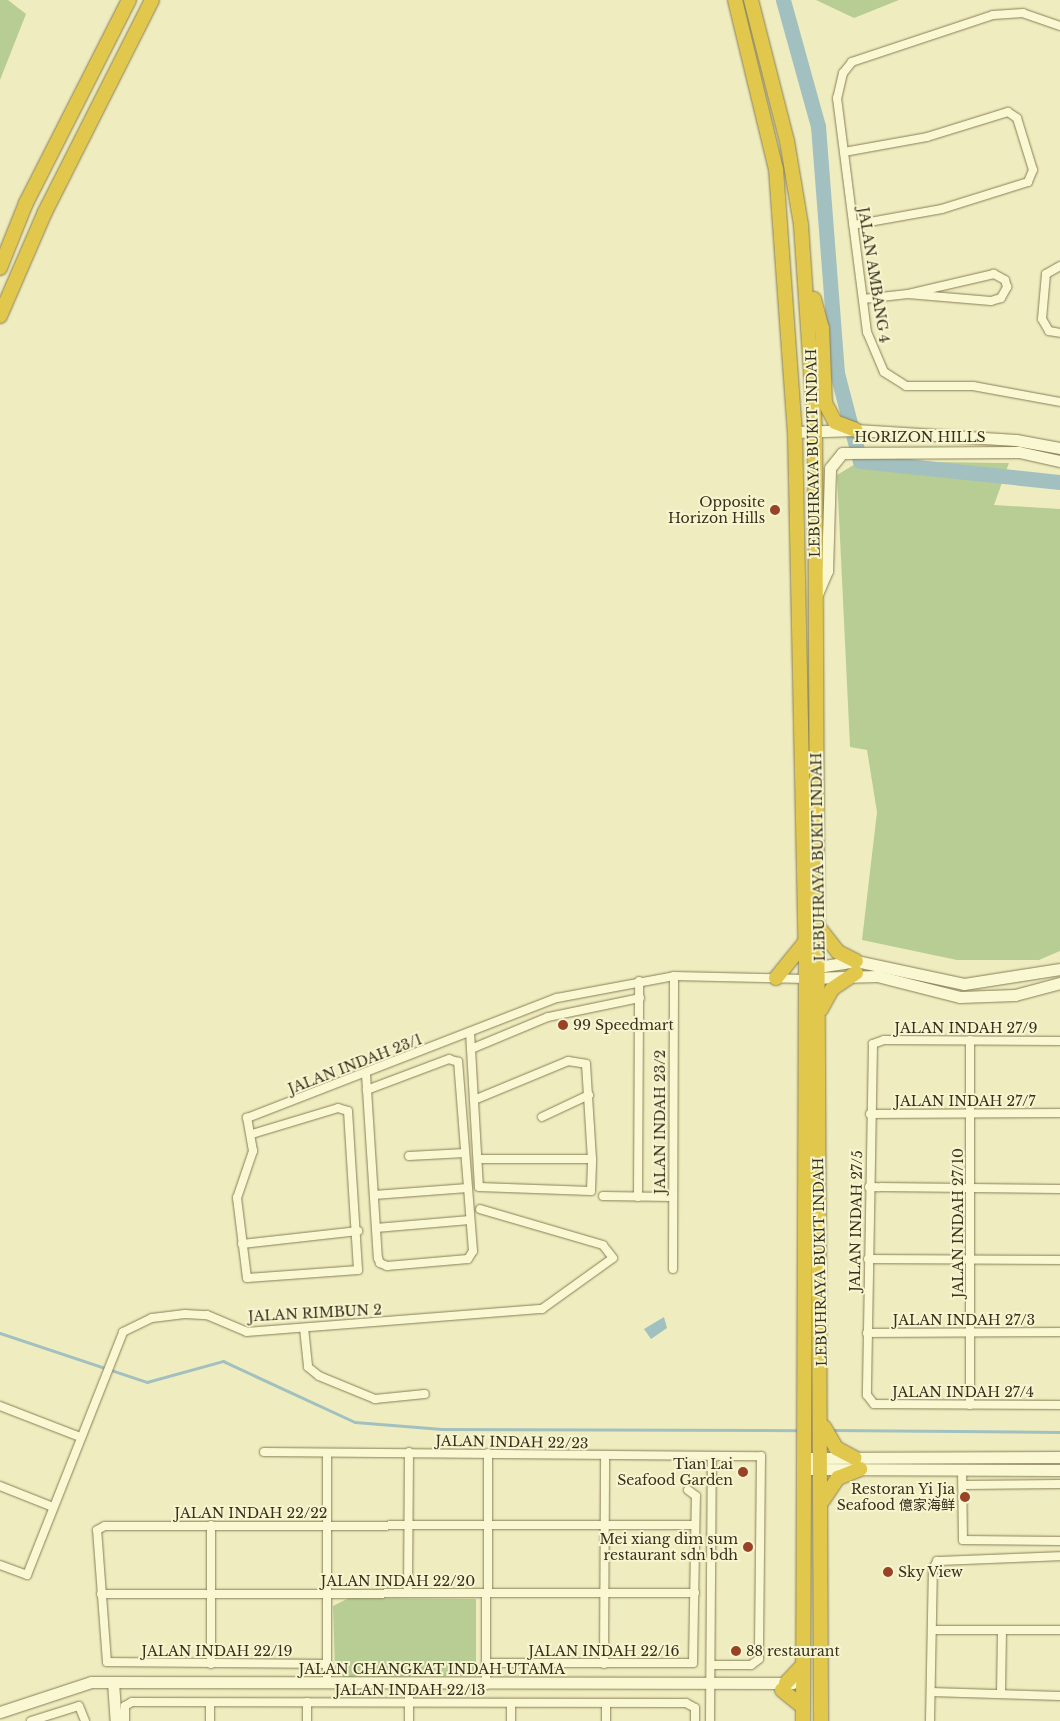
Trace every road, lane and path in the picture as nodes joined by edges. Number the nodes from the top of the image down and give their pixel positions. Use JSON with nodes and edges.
{"nodes":[{"id":1,"x":129,"y":0,"type":"edge"},
{"id":2,"x":152,"y":0,"type":"edge"},
{"id":3,"x":730,"y":0,"type":"edge"},
{"id":4,"x":735,"y":0,"type":"edge"},
{"id":5,"x":752,"y":3,"type":"edge"},
{"id":6,"x":1060,"y":26,"type":"edge"},
{"id":7,"x":745,"y":34,"type":"junction"},
{"id":8,"x":844,"y":152,"type":"junction"},
{"id":9,"x":853,"y":225,"type":"junction"},
{"id":10,"x":1057,"y":266,"type":"edge"},
{"id":11,"x":0,"y":268,"type":"edge"},
{"id":12,"x":807,"y":274,"type":"junction"},
{"id":13,"x":908,"y":294,"type":"junction"},
{"id":14,"x":863,"y":299,"type":"junction"},
{"id":15,"x":0,"y":316,"type":"edge"},
{"id":16,"x":1060,"y":333,"type":"edge"},
{"id":17,"x":1060,"y":402,"type":"edge"},
{"id":18,"x":856,"y":430,"type":"junction"},
{"id":19,"x":815,"y":431,"type":"junction"},
{"id":20,"x":795,"y":432,"type":"junction"},
{"id":21,"x":1060,"y":448,"type":"edge"},
{"id":22,"x":1060,"y":461,"type":"edge"},
{"id":23,"x":815,"y":598,"type":"junction"},
{"id":24,"x":820,"y":929,"type":"junction"},
{"id":25,"x":806,"y":942,"type":"junction"},
{"id":26,"x":856,"y":967,"type":"junction"},
{"id":27,"x":1060,"y":969,"type":"edge"},
{"id":28,"x":820,"y":972,"type":"junction"},
{"id":29,"x":806,"y":974,"type":"junction"},
{"id":30,"x":674,"y":976,"type":"junction"},
{"id":31,"x":776,"y":978,"type":"junction"},
{"id":32,"x":639,"y":981,"type":"junction"},
{"id":33,"x":1060,"y":983,"type":"edge"},
{"id":34,"x":640,"y":998,"type":"junction"},
{"id":35,"x":819,"y":1014,"type":"junction"},
{"id":36,"x":470,"y":1032,"type":"junction"},
{"id":37,"x":970,"y":1040,"type":"junction"},
{"id":38,"x":1060,"y":1041,"type":"edge"},
{"id":39,"x":873,"y":1044,"type":"joint"},
{"id":40,"x":471,"y":1048,"type":"junction"},
{"id":41,"x":366,"y":1075,"type":"junction"},
{"id":42,"x":367,"y":1090,"type":"junction"},
{"id":43,"x":589,"y":1095,"type":"junction"},
{"id":44,"x":474,"y":1100,"type":"junction"},
{"id":45,"x":870,"y":1114,"type":"junction"},
{"id":46,"x":970,"y":1114,"type":"junction"},
{"id":47,"x":1060,"y":1114,"type":"edge"},
{"id":48,"x":542,"y":1117,"type":"dead end"},
{"id":49,"x":252,"y":1134,"type":"junction"},
{"id":50,"x":465,"y":1153,"type":"junction"},
{"id":51,"x":408,"y":1156,"type":"dead end"},
{"id":52,"x":592,"y":1158,"type":"junction"},
{"id":53,"x":478,"y":1159,"type":"junction"},
{"id":54,"x":869,"y":1187,"type":"junction"},
{"id":55,"x":468,"y":1188,"type":"junction"},
{"id":56,"x":970,"y":1188,"type":"junction"},
{"id":57,"x":1060,"y":1189,"type":"edge"},
{"id":58,"x":374,"y":1195,"type":"junction"},
{"id":59,"x":603,"y":1196,"type":"dead end"},
{"id":60,"x":638,"y":1197,"type":"junction"},
{"id":61,"x":672,"y":1197,"type":"junction"},
{"id":62,"x":480,"y":1209,"type":"dead end"},
{"id":63,"x":470,"y":1220,"type":"junction"},
{"id":64,"x":376,"y":1228,"type":"junction"},
{"id":65,"x":358,"y":1231,"type":"junction"},
{"id":66,"x":242,"y":1244,"type":"junction"},
{"id":67,"x":868,"y":1259,"type":"junction"},
{"id":68,"x":970,"y":1259,"type":"junction"},
{"id":69,"x":1060,"y":1260,"type":"edge"},
{"id":70,"x":673,"y":1269,"type":"dead end"},
{"id":71,"x":304,"y":1328,"type":"junction"},
{"id":72,"x":970,"y":1332,"type":"junction"},
{"id":73,"x":1060,"y":1332,"type":"edge"},
{"id":74,"x":867,"y":1333,"type":"junction"},
{"id":75,"x":425,"y":1394,"type":"dead end"},
{"id":76,"x":868,"y":1399,"type":"joint"},
{"id":77,"x":970,"y":1405,"type":"junction"},
{"id":78,"x":1060,"y":1405,"type":"edge"},
{"id":79,"x":0,"y":1406,"type":"edge"},
{"id":80,"x":80,"y":1437,"type":"junction"},
{"id":81,"x":820,"y":1442,"type":"junction"},
{"id":82,"x":264,"y":1452,"type":"dead end"},
{"id":83,"x":408,"y":1452,"type":"junction"},
{"id":84,"x":327,"y":1453,"type":"junction"},
{"id":85,"x":488,"y":1453,"type":"junction"},
{"id":86,"x":604,"y":1456,"type":"junction"},
{"id":87,"x":712,"y":1456,"type":"junction"},
{"id":88,"x":1060,"y":1457,"type":"edge"},
{"id":89,"x":814,"y":1463,"type":"junction"},
{"id":90,"x":858,"y":1463,"type":"junction"},
{"id":91,"x":962,"y":1469,"type":"junction"},
{"id":92,"x":1060,"y":1470,"type":"edge"},
{"id":93,"x":1060,"y":1484,"type":"edge"},
{"id":94,"x":962,"y":1485,"type":"junction"},
{"id":95,"x":0,"y":1486,"type":"edge"},
{"id":96,"x":688,"y":1490,"type":"dead end"},
{"id":97,"x":53,"y":1507,"type":"junction"},
{"id":98,"x":820,"y":1512,"type":"junction"},
{"id":99,"x":211,"y":1525,"type":"junction"},
{"id":100,"x":327,"y":1525,"type":"junction"},
{"id":101,"x":408,"y":1525,"type":"junction"},
{"id":102,"x":488,"y":1525,"type":"junction"},
{"id":103,"x":604,"y":1525,"type":"junction"},
{"id":104,"x":695,"y":1525,"type":"junction"},
{"id":105,"x":1060,"y":1541,"type":"edge"},
{"id":106,"x":1060,"y":1556,"type":"edge"},
{"id":107,"x":0,"y":1564,"type":"edge"},
{"id":108,"x":408,"y":1593,"type":"junction"},
{"id":109,"x":487,"y":1593,"type":"junction"},
{"id":110,"x":604,"y":1593,"type":"junction"},
{"id":111,"x":695,"y":1593,"type":"junction"},
{"id":112,"x":101,"y":1594,"type":"junction"},
{"id":113,"x":211,"y":1594,"type":"junction"},
{"id":114,"x":327,"y":1594,"type":"junction"},
{"id":115,"x":932,"y":1630,"type":"junction"},
{"id":116,"x":1002,"y":1630,"type":"junction"},
{"id":117,"x":1060,"y":1630,"type":"edge"},
{"id":118,"x":211,"y":1664,"type":"junction"},
{"id":119,"x":327,"y":1664,"type":"junction"},
{"id":120,"x":486,"y":1664,"type":"junction"},
{"id":121,"x":604,"y":1664,"type":"junction"},
{"id":122,"x":711,"y":1665,"type":"junction"},
{"id":123,"x":802,"y":1666,"type":"junction"},
{"id":124,"x":821,"y":1670,"type":"junction"},
{"id":125,"x":113,"y":1682,"type":"junction"},
{"id":126,"x":327,"y":1684,"type":"junction"},
{"id":127,"x":409,"y":1685,"type":"junction"},
{"id":128,"x":486,"y":1685,"type":"junction"},
{"id":129,"x":711,"y":1685,"type":"junction"},
{"id":130,"x":784,"y":1686,"type":"junction"},
{"id":131,"x":804,"y":1686,"type":"junction"},
{"id":132,"x":931,"y":1692,"type":"junction"},
{"id":133,"x":1001,"y":1694,"type":"junction"},
{"id":134,"x":1060,"y":1696,"type":"edge"},
{"id":135,"x":307,"y":1702,"type":"junction"},
{"id":136,"x":210,"y":1703,"type":"junction"},
{"id":137,"x":409,"y":1703,"type":"junction"},
{"id":138,"x":511,"y":1703,"type":"junction"},
{"id":139,"x":606,"y":1704,"type":"junction"},
{"id":140,"x":0,"y":1712,"type":"edge"},
{"id":141,"x":803,"y":1714,"type":"edge"},
{"id":142,"x":821,"y":1715,"type":"edge"},
{"id":143,"x":85,"y":1717,"type":"edge"},
{"id":144,"x":31,"y":1721,"type":"edge"},
{"id":145,"x":116,"y":1721,"type":"edge"},
{"id":146,"x":125,"y":1721,"type":"edge"},
{"id":147,"x":210,"y":1721,"type":"edge"},
{"id":148,"x":307,"y":1721,"type":"edge"},
{"id":149,"x":409,"y":1721,"type":"edge"},
{"id":150,"x":511,"y":1721,"type":"edge"},
{"id":151,"x":606,"y":1721,"type":"edge"},
{"id":152,"x":695,"y":1721,"type":"edge"},
{"id":153,"x":710,"y":1721,"type":"edge"},
{"id":154,"x":930,"y":1721,"type":"edge"}],
"edges":[{"from":1,"to":11,"type":"highway"},
{"from":2,"to":15,"type":"highway"},
{"from":3,"to":7,"type":"highway"},
{"from":4,"to":7,"type":"highway","name":"LEBUHRAYA BUKIT INDAH"},
{"from":5,"to":12,"type":"highway","name":"LEBUHRAYA BUKIT INDAH"},
{"from":6,"to":8,"type":"street","name":"JALAN AMBANG 4"},
{"from":7,"to":20,"type":"highway","name":"LEBUHRAYA BUKIT INDAH"},
{"from":8,"to":9,"type":"street","name":"JALAN AMBANG 4"},
{"from":8,"to":9,"type":"street"},
{"from":9,"to":14,"type":"street","name":"JALAN AMBANG 4"},
{"from":10,"to":16,"type":"street"},
{"from":12,"to":18,"type":"highway"},
{"from":12,"to":19,"type":"highway","name":"LEBUHRAYA BUKIT INDAH"},
{"from":13,"to":13,"type":"street"},
{"from":13,"to":14,"type":"street"},
{"from":14,"to":17,"type":"street","name":"JALAN AMBANG 4"},
{"from":18,"to":19,"type":"street","name":"HORIZON HILLS"},
{"from":18,"to":21,"type":"street","name":"HORIZON HILLS"},
{"from":19,"to":20,"type":"street","name":"HORIZON HILLS"},
{"from":19,"to":23,"type":"highway","name":"LEBUHRAYA BUKIT INDAH"},
{"from":20,"to":25,"type":"highway","name":"LEBUHRAYA BUKIT INDAH"},
{"from":22,"to":23,"type":"street","name":"HORIZON HILLS"},
{"from":23,"to":24,"type":"highway","name":"LEBUHRAYA BUKIT INDAH"},
{"from":24,"to":26,"type":"highway"},
{"from":24,"to":28,"type":"highway","name":"LEBUHRAYA BUKIT INDAH"},
{"from":25,"to":29,"type":"highway","name":"LEBUHRAYA BUKIT INDAH"},
{"from":25,"to":31,"type":"highway"},
{"from":26,"to":27,"type":"street"},
{"from":26,"to":28,"type":"street"},
{"from":26,"to":33,"type":"street"},
{"from":26,"to":35,"type":"highway"},
{"from":28,"to":29,"type":"street"},
{"from":28,"to":35,"type":"highway","name":"LEBUHRAYA BUKIT INDAH"},
{"from":29,"to":31,"type":"street","name":"JALAN INDAH 23/1"},
{"from":29,"to":81,"type":"highway","name":"LEBUHRAYA BUKIT INDAH"},
{"from":30,"to":31,"type":"street","name":"JALAN INDAH 23/1"},
{"from":30,"to":32,"type":"street","name":"JALAN INDAH 23/1"},
{"from":30,"to":61,"type":"street","name":"JALAN INDAH 23/2"},
{"from":32,"to":34,"type":"street"},
{"from":32,"to":36,"type":"street","name":"JALAN INDAH 23/1"},
{"from":34,"to":40,"type":"street"},
{"from":34,"to":60,"type":"street"},
{"from":35,"to":81,"type":"highway","name":"LEBUHRAYA BUKIT INDAH"},
{"from":36,"to":40,"type":"street"},
{"from":36,"to":41,"type":"street","name":"JALAN INDAH 23/1"},
{"from":37,"to":38,"type":"street","name":"JALAN INDAH 27/9"},
{"from":37,"to":39,"type":"street","name":"JALAN INDAH 27/9"},
{"from":37,"to":46,"type":"street","name":"JALAN INDAH 27/10"},
{"from":39,"to":45,"type":"street","name":"JALAN INDAH 27/5"},
{"from":40,"to":44,"type":"street"},
{"from":41,"to":42,"type":"street"},
{"from":41,"to":49,"type":"street","name":"JALAN INDAH 23/1"},
{"from":42,"to":50,"type":"street"},
{"from":42,"to":58,"type":"street"},
{"from":43,"to":44,"type":"street"},
{"from":43,"to":48,"type":"street"},
{"from":43,"to":52,"type":"street"},
{"from":44,"to":53,"type":"street"},
{"from":45,"to":46,"type":"street","name":"JALAN INDAH 27/7"},
{"from":45,"to":54,"type":"street","name":"JALAN INDAH 27/5"},
{"from":46,"to":47,"type":"street","name":"JALAN INDAH 27/7"},
{"from":46,"to":56,"type":"street","name":"JALAN INDAH 27/10"},
{"from":49,"to":65,"type":"street"},
{"from":49,"to":66,"type":"street"},
{"from":50,"to":51,"type":"street"},
{"from":50,"to":55,"type":"street"},
{"from":52,"to":53,"type":"street"},
{"from":52,"to":53,"type":"street"},
{"from":54,"to":56,"type":"street"},
{"from":54,"to":67,"type":"street","name":"JALAN INDAH 27/5"},
{"from":55,"to":58,"type":"street"},
{"from":55,"to":63,"type":"street"},
{"from":56,"to":57,"type":"street"},
{"from":56,"to":68,"type":"street","name":"JALAN INDAH 27/10"},
{"from":58,"to":64,"type":"street"},
{"from":59,"to":60,"type":"street"},
{"from":60,"to":61,"type":"street"},
{"from":61,"to":70,"type":"street","name":"JALAN INDAH 23/2"},
{"from":62,"to":71,"type":"street","name":"JALAN RIMBUN 2"},
{"from":63,"to":64,"type":"street"},
{"from":63,"to":64,"type":"street"},
{"from":65,"to":66,"type":"street"},
{"from":65,"to":66,"type":"street"},
{"from":67,"to":68,"type":"street"},
{"from":67,"to":74,"type":"street","name":"JALAN INDAH 27/5"},
{"from":68,"to":69,"type":"street"},
{"from":68,"to":72,"type":"street","name":"JALAN INDAH 27/10"},
{"from":71,"to":75,"type":"street"},
{"from":71,"to":80,"type":"street","name":"JALAN RIMBUN 2"},
{"from":72,"to":73,"type":"street","name":"JALAN INDAH 27/3"},
{"from":72,"to":74,"type":"street","name":"JALAN INDAH 27/3"},
{"from":72,"to":77,"type":"street","name":"JALAN INDAH 27/10"},
{"from":74,"to":76,"type":"street","name":"JALAN INDAH 27/5"},
{"from":76,"to":77,"type":"street","name":"JALAN INDAH 27/4"},
{"from":77,"to":78,"type":"street","name":"JALAN INDAH 27/4"},
{"from":79,"to":80,"type":"street"},
{"from":80,"to":97,"type":"street","name":"JALAN RIMBUN 2"},
{"from":81,"to":89,"type":"highway","name":"LEBUHRAYA BUKIT INDAH"},
{"from":81,"to":90,"type":"highway"},
{"from":82,"to":84,"type":"street","name":"JALAN INDAH 22/23"},
{"from":83,"to":84,"type":"street","name":"JALAN INDAH 22/23"},
{"from":83,"to":85,"type":"street","name":"JALAN INDAH 22/23"},
{"from":83,"to":101,"type":"street"},
{"from":84,"to":100,"type":"street"},
{"from":85,"to":86,"type":"street","name":"JALAN INDAH 22/23"},
{"from":85,"to":102,"type":"street"},
{"from":86,"to":87,"type":"street","name":"JALAN INDAH 22/23"},
{"from":86,"to":103,"type":"street"},
{"from":87,"to":122,"type":"street"},
{"from":87,"to":122,"type":"street","name":"JALAN INDAH 22/23"},
{"from":88,"to":90,"type":"street"},
{"from":89,"to":90,"type":"street"},
{"from":89,"to":98,"type":"highway","name":"LEBUHRAYA BUKIT INDAH"},
{"from":89,"to":123,"type":"highway","name":"LEBUHRAYA BUKIT INDAH"},
{"from":90,"to":91,"type":"street"},
{"from":90,"to":98,"type":"highway"},
{"from":91,"to":92,"type":"street"},
{"from":91,"to":94,"type":"street"},
{"from":93,"to":94,"type":"street"},
{"from":94,"to":105,"type":"street"},
{"from":95,"to":97,"type":"street"},
{"from":96,"to":104,"type":"street","name":"JALAN INDAH 22/16"},
{"from":97,"to":107,"type":"street","name":"JALAN RIMBUN 2"},
{"from":98,"to":124,"type":"highway","name":"LEBUHRAYA BUKIT INDAH"},
{"from":99,"to":100,"type":"street","name":"JALAN INDAH 22/22"},
{"from":99,"to":112,"type":"street","name":"JALAN INDAH 22/22"},
{"from":99,"to":113,"type":"street"},
{"from":100,"to":101,"type":"street","name":"JALAN INDAH 22/22"},
{"from":100,"to":114,"type":"street"},
{"from":101,"to":102,"type":"street","name":"JALAN INDAH 22/22"},
{"from":101,"to":108,"type":"street"},
{"from":102,"to":103,"type":"street","name":"JALAN INDAH 22/22"},
{"from":102,"to":109,"type":"street"},
{"from":103,"to":104,"type":"street","name":"JALAN INDAH 22/22"},
{"from":103,"to":110,"type":"street"},
{"from":104,"to":111,"type":"street","name":"JALAN INDAH 22/16"},
{"from":106,"to":115,"type":"street"},
{"from":108,"to":109,"type":"street","name":"JALAN INDAH 22/20"},
{"from":108,"to":114,"type":"street","name":"JALAN INDAH 22/20"},
{"from":109,"to":110,"type":"street","name":"JALAN INDAH 22/20"},
{"from":109,"to":120,"type":"street"},
{"from":110,"to":111,"type":"street","name":"JALAN INDAH 22/20"},
{"from":110,"to":121,"type":"street"},
{"from":111,"to":121,"type":"street","name":"JALAN INDAH 22/16"},
{"from":112,"to":113,"type":"street","name":"JALAN INDAH 22/20"},
{"from":112,"to":118,"type":"street","name":"JALAN INDAH 22/19"},
{"from":113,"to":114,"type":"street","name":"JALAN INDAH 22/20"},
{"from":113,"to":118,"type":"street"},
{"from":114,"to":119,"type":"street"},
{"from":115,"to":116,"type":"street"},
{"from":115,"to":132,"type":"street"},
{"from":116,"to":117,"type":"street"},
{"from":116,"to":133,"type":"street"},
{"from":118,"to":119,"type":"street","name":"JALAN INDAH 22/19"},
{"from":119,"to":126,"type":"street"},
{"from":120,"to":121,"type":"street","name":"JALAN INDAH 22/16"},
{"from":120,"to":128,"type":"street"},
{"from":122,"to":129,"type":"street"},
{"from":123,"to":130,"type":"highway"},
{"from":123,"to":131,"type":"highway","name":"LEBUHRAYA BUKIT INDAH"},
{"from":124,"to":131,"type":"highway"},
{"from":124,"to":142,"type":"highway","name":"LEBUHRAYA BUKIT INDAH"},
{"from":125,"to":126,"type":"street","name":"JALAN CHANGKAT INDAH UTAMA"},
{"from":125,"to":140,"type":"street","name":"JALAN CHANGKAT INDAH UTAMA"},
{"from":125,"to":145,"type":"street"},
{"from":126,"to":127,"type":"street","name":"JALAN CHANGKAT INDAH UTAMA"},
{"from":127,"to":128,"type":"street","name":"JALAN CHANGKAT INDAH UTAMA"},
{"from":127,"to":137,"type":"street"},
{"from":128,"to":129,"type":"street","name":"JALAN CHANGKAT INDAH UTAMA"},
{"from":129,"to":130,"type":"street","name":"JALAN CHANGKAT INDAH UTAMA"},
{"from":129,"to":153,"type":"street"},
{"from":130,"to":131,"type":"street","name":"JALAN CHANGKAT INDAH UTAMA"},
{"from":130,"to":141,"type":"highway"},
{"from":131,"to":141,"type":"highway","name":"LEBUHRAYA BUKIT INDAH"},
{"from":131,"to":142,"type":"highway"},
{"from":132,"to":133,"type":"street"},
{"from":132,"to":154,"type":"street"},
{"from":133,"to":134,"type":"street"},
{"from":135,"to":136,"type":"street","name":"JALAN INDAH 22/13"},
{"from":135,"to":137,"type":"street","name":"JALAN INDAH 22/13"},
{"from":135,"to":148,"type":"street"},
{"from":136,"to":146,"type":"street","name":"JALAN INDAH 22/13"},
{"from":136,"to":147,"type":"street"},
{"from":137,"to":138,"type":"street","name":"JALAN INDAH 22/13"},
{"from":137,"to":149,"type":"street"},
{"from":138,"to":139,"type":"street","name":"JALAN INDAH 22/13"},
{"from":138,"to":150,"type":"street"},
{"from":139,"to":151,"type":"street"},
{"from":139,"to":152,"type":"street","name":"JALAN INDAH 22/13"},
{"from":143,"to":144,"type":"street"}]}
